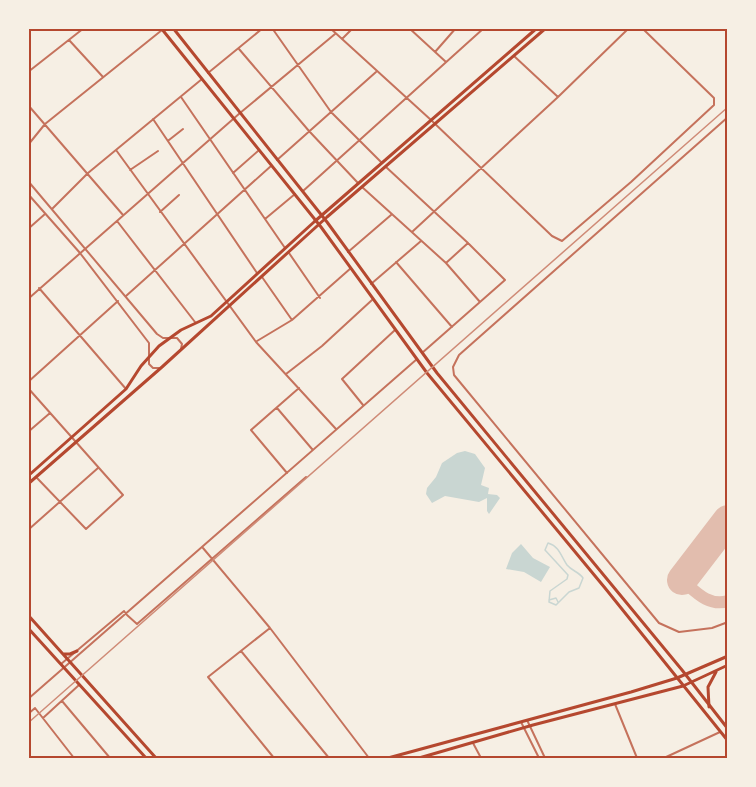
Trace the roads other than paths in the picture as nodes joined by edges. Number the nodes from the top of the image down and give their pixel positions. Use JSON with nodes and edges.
{"nodes":[{"id":1,"x":84,"y":28,"type":"edge"},
{"id":2,"x":174,"y":28,"type":"edge"},
{"id":3,"x":263,"y":28,"type":"edge"},
{"id":4,"x":272,"y":28,"type":"edge"},
{"id":5,"x":330,"y":28,"type":"edge"},
{"id":6,"x":353,"y":28,"type":"edge"},
{"id":7,"x":409,"y":28,"type":"edge"},
{"id":8,"x":456,"y":28,"type":"edge"},
{"id":9,"x":484,"y":28,"type":"edge"},
{"id":10,"x":537,"y":28,"type":"edge"},
{"id":11,"x":546,"y":28,"type":"edge"},
{"id":12,"x":629,"y":28,"type":"edge"},
{"id":13,"x":642,"y":28,"type":"edge"},
{"id":14,"x":161,"y":29,"type":"edge"},
{"id":15,"x":335,"y":34,"type":"junction"},
{"id":16,"x":342,"y":39,"type":"junction"},
{"id":17,"x":69,"y":40,"type":"junction"},
{"id":18,"x":238,"y":48,"type":"junction"},
{"id":19,"x":435,"y":52,"type":"junction"},
{"id":20,"x":514,"y":56,"type":"junction"},
{"id":21,"x":446,"y":62,"type":"junction"},
{"id":22,"x":298,"y":65,"type":"junction"},
{"id":23,"x":28,"y":72,"type":"edge"},
{"id":24,"x":377,"y":72,"type":"junction"},
{"id":25,"x":208,"y":73,"type":"junction"},
{"id":26,"x":103,"y":77,"type":"junction"},
{"id":27,"x":202,"y":79,"type":"junction"},
{"id":28,"x":271,"y":87,"type":"junction"},
{"id":29,"x":181,"y":97,"type":"junction"},
{"id":30,"x":406,"y":98,"type":"junction"},
{"id":31,"x":558,"y":98,"type":"junction"},
{"id":32,"x":28,"y":105,"type":"edge"},
{"id":33,"x":331,"y":112,"type":"junction"},
{"id":34,"x":240,"y":113,"type":"junction"},
{"id":35,"x":728,"y":117,"type":"edge"},
{"id":36,"x":234,"y":118,"type":"junction"},
{"id":37,"x":153,"y":119,"type":"junction"},
{"id":38,"x":431,"y":120,"type":"junction"},
{"id":39,"x":45,"y":124,"type":"junction"},
{"id":40,"x":435,"y":124,"type":"junction"},
{"id":41,"x":183,"y":129,"type":"dead end"},
{"id":42,"x":309,"y":131,"type":"junction"},
{"id":43,"x":210,"y":139,"type":"junction"},
{"id":44,"x":359,"y":140,"type":"junction"},
{"id":45,"x":168,"y":141,"type":"junction"},
{"id":46,"x":28,"y":145,"type":"edge"},
{"id":47,"x":116,"y":150,"type":"junction"},
{"id":48,"x":259,"y":150,"type":"junction"},
{"id":49,"x":158,"y":151,"type":"dead end"},
{"id":50,"x":277,"y":160,"type":"junction"},
{"id":51,"x":337,"y":160,"type":"junction"},
{"id":52,"x":183,"y":163,"type":"junction"},
{"id":53,"x":382,"y":163,"type":"junction"},
{"id":54,"x":272,"y":165,"type":"junction"},
{"id":55,"x":386,"y":167,"type":"junction"},
{"id":56,"x":481,"y":167,"type":"junction"},
{"id":57,"x":130,"y":170,"type":"junction"},
{"id":58,"x":233,"y":172,"type":"junction"},
{"id":59,"x":88,"y":173,"type":"junction"},
{"id":60,"x":28,"y":182,"type":"edge"},
{"id":61,"x":358,"y":183,"type":"junction"},
{"id":62,"x":362,"y":187,"type":"junction"},
{"id":63,"x":245,"y":189,"type":"junction"},
{"id":64,"x":302,"y":191,"type":"junction"},
{"id":65,"x":28,"y":194,"type":"edge"},
{"id":66,"x":147,"y":194,"type":"junction"},
{"id":67,"x":295,"y":194,"type":"junction"},
{"id":68,"x":179,"y":195,"type":"dead end"},
{"id":69,"x":52,"y":208,"type":"junction"},
{"id":70,"x":435,"y":211,"type":"junction"},
{"id":71,"x":160,"y":212,"type":"junction"},
{"id":72,"x":45,"y":214,"type":"junction"},
{"id":73,"x":217,"y":214,"type":"junction"},
{"id":74,"x":392,"y":214,"type":"junction"},
{"id":75,"x":123,"y":215,"type":"junction"},
{"id":76,"x":321,"y":215,"type":"junction"},
{"id":77,"x":265,"y":219,"type":"junction"},
{"id":78,"x":325,"y":219,"type":"junction"},
{"id":79,"x":316,"y":220,"type":"junction"},
{"id":80,"x":117,"y":221,"type":"junction"},
{"id":81,"x":320,"y":225,"type":"junction"},
{"id":82,"x":28,"y":230,"type":"edge"},
{"id":83,"x":412,"y":232,"type":"junction"},
{"id":84,"x":421,"y":241,"type":"junction"},
{"id":85,"x":468,"y":243,"type":"junction"},
{"id":86,"x":183,"y":244,"type":"junction"},
{"id":87,"x":86,"y":248,"type":"junction"},
{"id":88,"x":285,"y":248,"type":"junction"},
{"id":89,"x":348,"y":252,"type":"junction"},
{"id":90,"x":80,"y":253,"type":"junction"},
{"id":91,"x":289,"y":253,"type":"junction"},
{"id":92,"x":396,"y":262,"type":"junction"},
{"id":93,"x":446,"y":263,"type":"junction"},
{"id":94,"x":351,"y":268,"type":"junction"},
{"id":95,"x":154,"y":270,"type":"junction"},
{"id":96,"x":257,"y":273,"type":"junction"},
{"id":97,"x":262,"y":277,"type":"junction"},
{"id":98,"x":371,"y":284,"type":"junction"},
{"id":99,"x":39,"y":288,"type":"junction"},
{"id":100,"x":126,"y":296,"type":"junction"},
{"id":101,"x":28,"y":298,"type":"edge"},
{"id":102,"x":320,"y":298,"type":"junction"},
{"id":103,"x":373,"y":299,"type":"junction"},
{"id":104,"x":118,"y":301,"type":"junction"},
{"id":105,"x":225,"y":302,"type":"junction"},
{"id":106,"x":480,"y":302,"type":"junction"},
{"id":107,"x":229,"y":307,"type":"junction"},
{"id":108,"x":292,"y":320,"type":"junction"},
{"id":109,"x":195,"y":322,"type":"junction"},
{"id":110,"x":452,"y":327,"type":"junction"},
{"id":111,"x":395,"y":330,"type":"junction"},
{"id":112,"x":80,"y":334,"type":"junction"},
{"id":113,"x":170,"y":338,"type":"junction"},
{"id":114,"x":256,"y":342,"type":"junction"},
{"id":115,"x":179,"y":351,"type":"junction"},
{"id":116,"x":422,"y":353,"type":"junction"},
{"id":117,"x":148,"y":357,"type":"junction"},
{"id":118,"x":417,"y":359,"type":"junction"},
{"id":119,"x":162,"y":367,"type":"junction"},
{"id":120,"x":286,"y":374,"type":"junction"},
{"id":121,"x":28,"y":382,"type":"edge"},
{"id":122,"x":28,"y":388,"type":"edge"},
{"id":123,"x":299,"y":388,"type":"junction"},
{"id":124,"x":126,"y":389,"type":"junction"},
{"id":125,"x":363,"y":405,"type":"junction"},
{"id":126,"x":277,"y":408,"type":"junction"},
{"id":127,"x":50,"y":413,"type":"junction"},
{"id":128,"x":336,"y":429,"type":"junction"},
{"id":129,"x":28,"y":432,"type":"edge"},
{"id":130,"x":72,"y":437,"type":"junction"},
{"id":131,"x":76,"y":442,"type":"junction"},
{"id":132,"x":312,"y":450,"type":"junction"},
{"id":133,"x":28,"y":468,"type":"edge"},
{"id":134,"x":98,"y":468,"type":"junction"},
{"id":135,"x":287,"y":472,"type":"junction"},
{"id":136,"x":30,"y":474,"type":"edge"},
{"id":137,"x":36,"y":477,"type":"junction"},
{"id":138,"x":306,"y":477,"type":"dead end"},
{"id":139,"x":28,"y":484,"type":"edge"},
{"id":140,"x":60,"y":502,"type":"junction"},
{"id":141,"x":28,"y":530,"type":"edge"},
{"id":142,"x":203,"y":548,"type":"junction"},
{"id":143,"x":213,"y":559,"type":"junction"},
{"id":144,"x":28,"y":615,"type":"edge"},
{"id":145,"x":127,"y":615,"type":"junction"},
{"id":146,"x":728,"y":622,"type":"edge"},
{"id":147,"x":28,"y":628,"type":"edge"},
{"id":148,"x":270,"y":628,"type":"junction"},
{"id":149,"x":77,"y":651,"type":"junction"},
{"id":150,"x":241,"y":651,"type":"junction"},
{"id":151,"x":63,"y":654,"type":"junction"},
{"id":152,"x":728,"y":656,"type":"edge"},
{"id":153,"x":68,"y":659,"type":"junction"},
{"id":154,"x":71,"y":663,"type":"junction"},
{"id":155,"x":61,"y":664,"type":"junction"},
{"id":156,"x":728,"y":665,"type":"edge"},
{"id":157,"x":64,"y":668,"type":"junction"},
{"id":158,"x":718,"y":670,"type":"junction"},
{"id":159,"x":685,"y":674,"type":"junction"},
{"id":160,"x":676,"y":678,"type":"junction"},
{"id":161,"x":692,"y":682,"type":"junction"},
{"id":162,"x":79,"y":685,"type":"junction"},
{"id":163,"x":683,"y":686,"type":"junction"},
{"id":164,"x":28,"y":699,"type":"edge"},
{"id":165,"x":62,"y":701,"type":"junction"},
{"id":166,"x":615,"y":704,"type":"junction"},
{"id":167,"x":709,"y":707,"type":"junction"},
{"id":168,"x":28,"y":714,"type":"edge"},
{"id":169,"x":43,"y":718,"type":"junction"},
{"id":170,"x":527,"y":720,"type":"junction"},
{"id":171,"x":521,"y":722,"type":"junction"},
{"id":172,"x":530,"y":726,"type":"junction"},
{"id":173,"x":727,"y":727,"type":"edge"},
{"id":174,"x":524,"y":728,"type":"junction"},
{"id":175,"x":720,"y":732,"type":"junction"},
{"id":176,"x":138,"y":738,"type":"junction"},
{"id":177,"x":728,"y":741,"type":"edge"},
{"id":178,"x":473,"y":743,"type":"junction"},
{"id":179,"x":132,"y":744,"type":"junction"},
{"id":180,"x":421,"y":758,"type":"edge"},
{"id":181,"x":669,"y":758,"type":"edge"},
{"id":182,"x":74,"y":759,"type":"edge"},
{"id":183,"x":110,"y":759,"type":"edge"},
{"id":184,"x":146,"y":759,"type":"edge"},
{"id":185,"x":156,"y":759,"type":"edge"},
{"id":186,"x":274,"y":759,"type":"edge"},
{"id":187,"x":329,"y":759,"type":"edge"},
{"id":188,"x":369,"y":759,"type":"edge"},
{"id":189,"x":388,"y":759,"type":"edge"},
{"id":190,"x":481,"y":759,"type":"edge"},
{"id":191,"x":539,"y":759,"type":"edge"},
{"id":192,"x":545,"y":759,"type":"edge"},
{"id":193,"x":637,"y":759,"type":"edge"},
{"id":194,"x":664,"y":759,"type":"edge"}],
"edges":[{"from":1,"to":17,"type":"street"},
{"from":2,"to":25,"type":"main road"},
{"from":3,"to":18,"type":"street"},
{"from":4,"to":22,"type":"street"},
{"from":5,"to":15,"type":"street"},
{"from":6,"to":16,"type":"street"},
{"from":7,"to":19,"type":"street"},
{"from":8,"to":19,"type":"street"},
{"from":9,"to":21,"type":"street"},
{"from":10,"to":38,"type":"main road"},
{"from":11,"to":20,"type":"main road"},
{"from":12,"to":31,"type":"street"},
{"from":13,"to":56,"type":"street"},
{"from":14,"to":26,"type":"street"},
{"from":14,"to":27,"type":"main road"},
{"from":15,"to":16,"type":"street"},
{"from":15,"to":22,"type":"street"},
{"from":16,"to":24,"type":"street"},
{"from":17,"to":23,"type":"street"},
{"from":17,"to":26,"type":"street"},
{"from":18,"to":25,"type":"street"},
{"from":18,"to":28,"type":"street"},
{"from":19,"to":21,"type":"street"},
{"from":20,"to":31,"type":"street"},
{"from":20,"to":40,"type":"main road"},
{"from":21,"to":30,"type":"street"},
{"from":22,"to":28,"type":"street"},
{"from":22,"to":33,"type":"street"},
{"from":24,"to":30,"type":"street"},
{"from":24,"to":33,"type":"street"},
{"from":25,"to":34,"type":"main road"},
{"from":26,"to":39,"type":"street"},
{"from":27,"to":29,"type":"street"},
{"from":27,"to":36,"type":"main road"},
{"from":28,"to":34,"type":"street"},
{"from":28,"to":42,"type":"street"},
{"from":29,"to":37,"type":"street"},
{"from":29,"to":43,"type":"street"},
{"from":30,"to":38,"type":"street"},
{"from":30,"to":44,"type":"street"},
{"from":31,"to":56,"type":"street"},
{"from":32,"to":39,"type":"street"},
{"from":33,"to":42,"type":"street"},
{"from":33,"to":44,"type":"street"},
{"from":34,"to":36,"type":"street"},
{"from":34,"to":50,"type":"main road"},
{"from":35,"to":146,"type":"street"},
{"from":36,"to":43,"type":"street"},
{"from":36,"to":48,"type":"main road"},
{"from":37,"to":45,"type":"street"},
{"from":37,"to":47,"type":"street"},
{"from":38,"to":40,"type":"street"},
{"from":38,"to":53,"type":"main road"},
{"from":39,"to":46,"type":"street"},
{"from":39,"to":59,"type":"street"},
{"from":40,"to":55,"type":"main road"},
{"from":40,"to":56,"type":"street"},
{"from":41,"to":45,"type":"street"},
{"from":42,"to":50,"type":"street"},
{"from":42,"to":51,"type":"street"},
{"from":43,"to":52,"type":"street"},
{"from":43,"to":58,"type":"street"},
{"from":44,"to":51,"type":"street"},
{"from":44,"to":53,"type":"street"},
{"from":45,"to":52,"type":"street"},
{"from":47,"to":57,"type":"street"},
{"from":47,"to":59,"type":"street"},
{"from":48,"to":54,"type":"main road"},
{"from":48,"to":58,"type":"street"},
{"from":49,"to":57,"type":"street"},
{"from":50,"to":64,"type":"main road"},
{"from":51,"to":61,"type":"street"},
{"from":51,"to":64,"type":"street"},
{"from":52,"to":66,"type":"street"},
{"from":52,"to":73,"type":"street"},
{"from":53,"to":61,"type":"main road"},
{"from":54,"to":63,"type":"street"},
{"from":54,"to":67,"type":"main road"},
{"from":55,"to":62,"type":"main road"},
{"from":55,"to":70,"type":"street"},
{"from":56,"to":70,"type":"street"},
{"from":57,"to":66,"type":"street"},
{"from":58,"to":63,"type":"street"},
{"from":59,"to":69,"type":"street"},
{"from":59,"to":75,"type":"street"},
{"from":60,"to":69,"type":"street"},
{"from":61,"to":76,"type":"main road"},
{"from":62,"to":74,"type":"street"},
{"from":62,"to":78,"type":"main road"},
{"from":63,"to":73,"type":"street"},
{"from":63,"to":77,"type":"street"},
{"from":64,"to":76,"type":"main road"},
{"from":65,"to":72,"type":"street"},
{"from":66,"to":71,"type":"street"},
{"from":66,"to":75,"type":"street"},
{"from":67,"to":77,"type":"street"},
{"from":67,"to":79,"type":"main road"},
{"from":68,"to":71,"type":"street"},
{"from":69,"to":87,"type":"street"},
{"from":70,"to":83,"type":"street"},
{"from":70,"to":85,"type":"street"},
{"from":71,"to":86,"type":"street"},
{"from":72,"to":82,"type":"street"},
{"from":72,"to":90,"type":"street"},
{"from":73,"to":86,"type":"street"},
{"from":73,"to":96,"type":"street"},
{"from":74,"to":83,"type":"street"},
{"from":74,"to":89,"type":"street"},
{"from":75,"to":80,"type":"street"},
{"from":76,"to":78,"type":"main road"},
{"from":76,"to":79,"type":"main road"},
{"from":77,"to":88,"type":"street"},
{"from":78,"to":81,"type":"main road"},
{"from":78,"to":89,"type":"main road"},
{"from":79,"to":81,"type":"main road"},
{"from":79,"to":88,"type":"main road"},
{"from":80,"to":87,"type":"street"},
{"from":80,"to":95,"type":"street"},
{"from":81,"to":91,"type":"main road"},
{"from":81,"to":94,"type":"main road"},
{"from":83,"to":84,"type":"street"},
{"from":84,"to":92,"type":"street"},
{"from":84,"to":93,"type":"street"},
{"from":85,"to":93,"type":"street"},
{"from":85,"to":106,"type":"street"},
{"from":86,"to":95,"type":"street"},
{"from":86,"to":105,"type":"street"},
{"from":87,"to":90,"type":"street"},
{"from":87,"to":100,"type":"street"},
{"from":88,"to":96,"type":"main road"},
{"from":89,"to":98,"type":"main road"},
{"from":90,"to":99,"type":"street"},
{"from":90,"to":104,"type":"street"},
{"from":91,"to":97,"type":"main road"},
{"from":91,"to":102,"type":"street"},
{"from":92,"to":98,"type":"street"},
{"from":92,"to":110,"type":"street"},
{"from":93,"to":106,"type":"street"},
{"from":94,"to":102,"type":"street"},
{"from":94,"to":103,"type":"main road"},
{"from":95,"to":100,"type":"street"},
{"from":95,"to":109,"type":"street"},
{"from":96,"to":105,"type":"main road"},
{"from":97,"to":107,"type":"main road"},
{"from":97,"to":108,"type":"street"},
{"from":98,"to":116,"type":"main road"},
{"from":99,"to":101,"type":"street"},
{"from":99,"to":112,"type":"street"},
{"from":100,"to":113,"type":"street"},
{"from":102,"to":108,"type":"street"},
{"from":103,"to":111,"type":"main road"},
{"from":103,"to":120,"type":"street"},
{"from":104,"to":112,"type":"street"},
{"from":104,"to":117,"type":"street"},
{"from":105,"to":107,"type":"street"},
{"from":105,"to":109,"type":"main road"},
{"from":106,"to":110,"type":"street"},
{"from":107,"to":114,"type":"street"},
{"from":107,"to":115,"type":"main road"},
{"from":108,"to":114,"type":"street"},
{"from":109,"to":113,"type":"main road"},
{"from":110,"to":116,"type":"street"},
{"from":111,"to":118,"type":"main road"},
{"from":111,"to":125,"type":"street"},
{"from":112,"to":121,"type":"street"},
{"from":112,"to":124,"type":"street"},
{"from":113,"to":115,"type":"street"},
{"from":113,"to":117,"type":"main road"},
{"from":114,"to":120,"type":"street"},
{"from":115,"to":119,"type":"main road"},
{"from":116,"to":159,"type":"main road"},
{"from":117,"to":119,"type":"street"},
{"from":117,"to":124,"type":"main road"},
{"from":118,"to":125,"type":"street"},
{"from":118,"to":160,"type":"main road"},
{"from":119,"to":131,"type":"main road"},
{"from":120,"to":123,"type":"street"},
{"from":122,"to":127,"type":"street"},
{"from":123,"to":126,"type":"street"},
{"from":123,"to":128,"type":"street"},
{"from":124,"to":130,"type":"main road"},
{"from":125,"to":128,"type":"street"},
{"from":126,"to":132,"type":"street"},
{"from":126,"to":135,"type":"street"},
{"from":127,"to":129,"type":"street"},
{"from":127,"to":130,"type":"street"},
{"from":128,"to":132,"type":"street"},
{"from":130,"to":131,"type":"street"},
{"from":130,"to":136,"type":"main road"},
{"from":131,"to":134,"type":"street"},
{"from":131,"to":137,"type":"main road"},
{"from":132,"to":135,"type":"street"},
{"from":133,"to":136,"type":"street"},
{"from":134,"to":140,"type":"street"},
{"from":134,"to":140,"type":"street"},
{"from":135,"to":142,"type":"street"},
{"from":137,"to":139,"type":"main road"},
{"from":137,"to":140,"type":"street"},
{"from":138,"to":143,"type":"street"},
{"from":140,"to":141,"type":"street"},
{"from":142,"to":143,"type":"street"},
{"from":142,"to":145,"type":"street"},
{"from":143,"to":145,"type":"street"},
{"from":143,"to":148,"type":"street"},
{"from":144,"to":151,"type":"main road"},
{"from":145,"to":149,"type":"street"},
{"from":145,"to":154,"type":"street"},
{"from":147,"to":155,"type":"main road"},
{"from":148,"to":150,"type":"street"},
{"from":148,"to":188,"type":"street"},
{"from":149,"to":151,"type":"main road"},
{"from":149,"to":153,"type":"street"},
{"from":150,"to":186,"type":"street"},
{"from":150,"to":187,"type":"street"},
{"from":151,"to":153,"type":"main road"},
{"from":152,"to":159,"type":"main road"},
{"from":153,"to":154,"type":"main road"},
{"from":153,"to":155,"type":"street"},
{"from":154,"to":157,"type":"street"},
{"from":154,"to":176,"type":"main road"},
{"from":155,"to":157,"type":"main road"},
{"from":156,"to":158,"type":"main road"},
{"from":157,"to":162,"type":"main road"},
{"from":157,"to":164,"type":"street"},
{"from":158,"to":161,"type":"main road"},
{"from":158,"to":167,"type":"main road"},
{"from":159,"to":160,"type":"main road"},
{"from":159,"to":161,"type":"main road"},
{"from":160,"to":163,"type":"main road"},
{"from":160,"to":170,"type":"main road"},
{"from":161,"to":163,"type":"main road"},
{"from":161,"to":167,"type":"main road"},
{"from":162,"to":165,"type":"street"},
{"from":162,"to":179,"type":"main road"},
{"from":163,"to":166,"type":"main road"},
{"from":163,"to":175,"type":"main road"},
{"from":165,"to":169,"type":"street"},
{"from":165,"to":183,"type":"street"},
{"from":166,"to":172,"type":"main road"},
{"from":166,"to":193,"type":"street"},
{"from":167,"to":173,"type":"main road"},
{"from":168,"to":169,"type":"street"},
{"from":169,"to":182,"type":"street"},
{"from":170,"to":171,"type":"main road"},
{"from":170,"to":172,"type":"street"},
{"from":171,"to":174,"type":"street"},
{"from":171,"to":189,"type":"main road"},
{"from":172,"to":174,"type":"main road"},
{"from":172,"to":192,"type":"street"},
{"from":174,"to":178,"type":"main road"},
{"from":174,"to":191,"type":"street"},
{"from":175,"to":177,"type":"main road"},
{"from":175,"to":181,"type":"street"},
{"from":176,"to":179,"type":"main road"},
{"from":176,"to":185,"type":"main road"},
{"from":178,"to":180,"type":"main road"},
{"from":178,"to":190,"type":"street"},
{"from":179,"to":184,"type":"main road"},
{"from":181,"to":194,"type":"street"}]}
